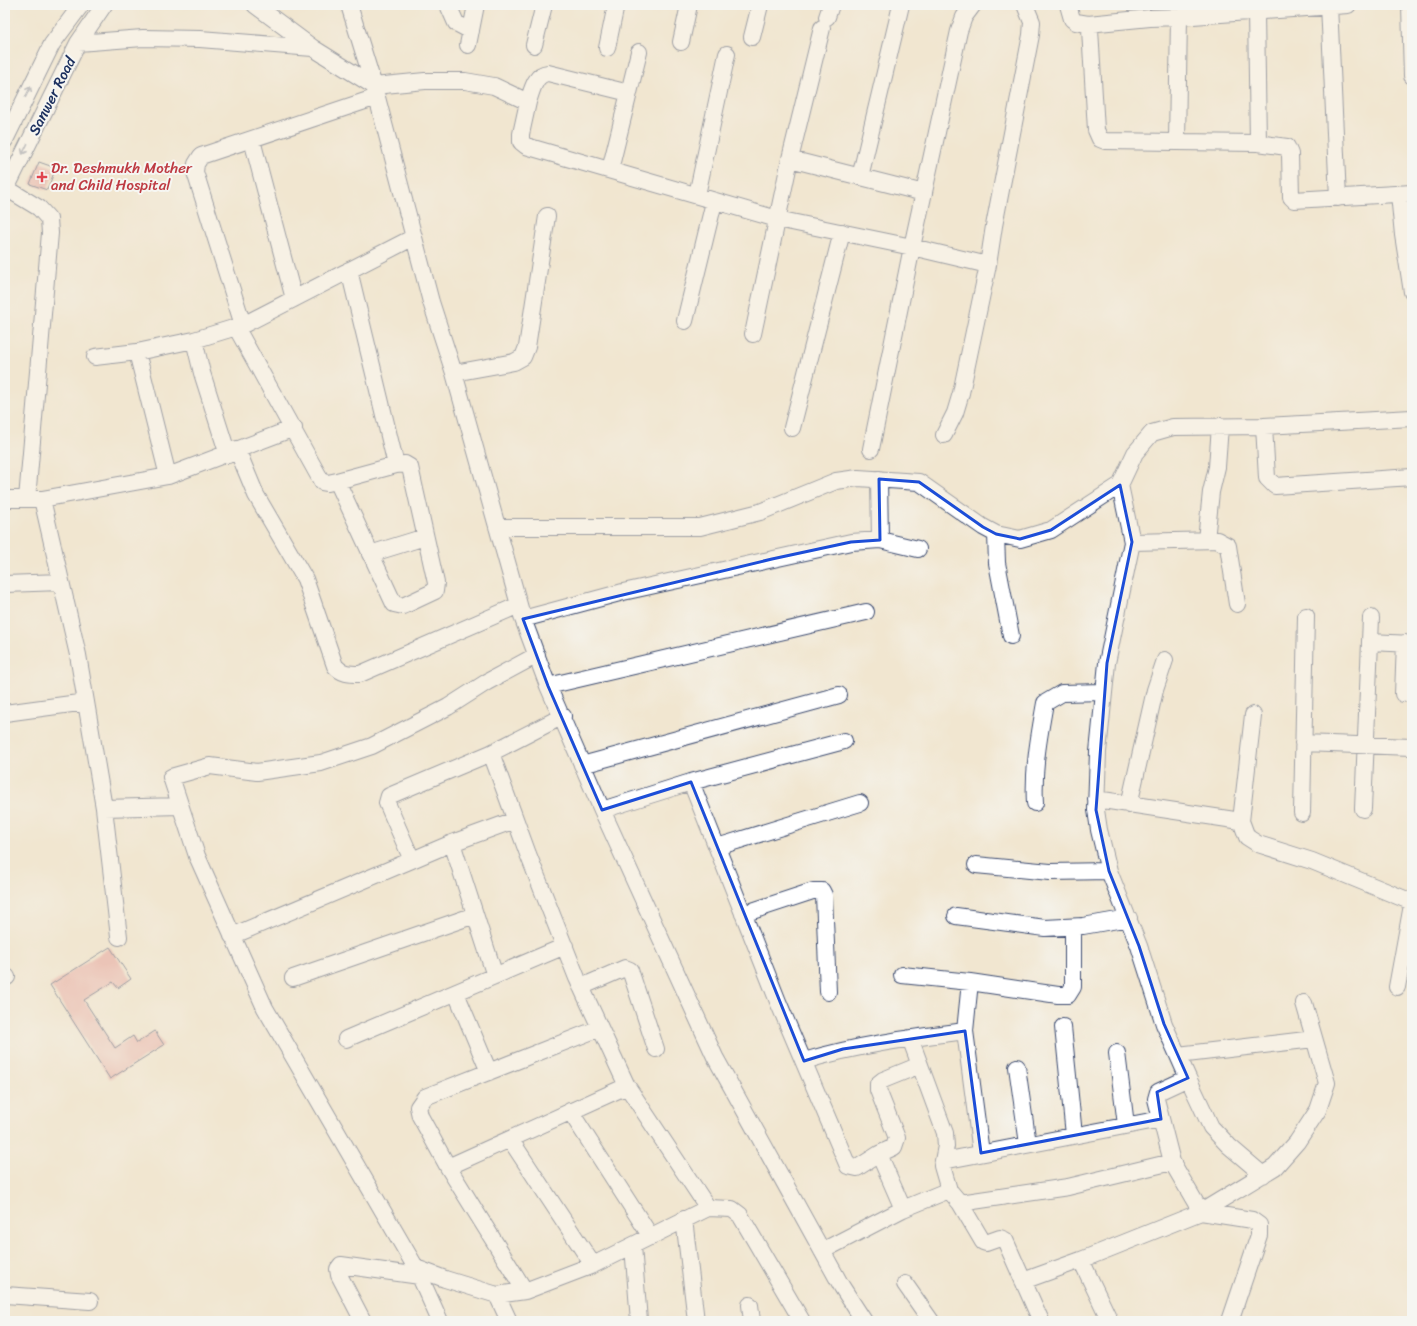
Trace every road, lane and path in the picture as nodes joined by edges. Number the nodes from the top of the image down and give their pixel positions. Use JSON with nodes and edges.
{"nodes":[{"id":1,"x":81,"y":5,"type":"edge"},
{"id":2,"x":104,"y":5,"type":"edge"},
{"id":3,"x":255,"y":5,"type":"edge"},
{"id":4,"x":349,"y":5,"type":"edge"},
{"id":5,"x":448,"y":5,"type":"edge"},
{"id":6,"x":476,"y":5,"type":"edge"},
{"id":7,"x":544,"y":5,"type":"edge"},
{"id":8,"x":616,"y":5,"type":"edge"},
{"id":9,"x":689,"y":5,"type":"edge"},
{"id":10,"x":760,"y":5,"type":"edge"},
{"id":11,"x":901,"y":5,"type":"edge"},
{"id":12,"x":974,"y":5,"type":"edge"},
{"id":13,"x":1025,"y":5,"type":"edge"},
{"id":14,"x":1068,"y":5,"type":"edge"},
{"id":15,"x":1329,"y":5,"type":"edge"},
{"id":16,"x":1348,"y":5,"type":"edge"},
{"id":17,"x":1410,"y":5,"type":"edge"},
{"id":18,"x":1232,"y":9,"type":"edge"},
{"id":19,"x":1149,"y":11,"type":"edge"},
{"id":20,"x":1256,"y":12,"type":"junction"},
{"id":21,"x":827,"y":16,"type":"edge"},
{"id":22,"x":1179,"y":17,"type":"junction"},
{"id":23,"x":1088,"y":24,"type":"junction"},
{"id":24,"x":752,"y":37,"type":"dead end"},
{"id":25,"x":681,"y":42,"type":"dead end"},
{"id":26,"x":78,"y":43,"type":"junction"},
{"id":27,"x":534,"y":45,"type":"dead end"},
{"id":28,"x":313,"y":48,"type":"junction"},
{"id":29,"x":607,"y":48,"type":"dead end"},
{"id":30,"x":639,"y":52,"type":"dead end"},
{"id":31,"x":727,"y":54,"type":"dead end"},
{"id":32,"x":1412,"y":76,"type":"edge"},
{"id":33,"x":376,"y":91,"type":"junction"},
{"id":34,"x":629,"y":93,"type":"junction"},
{"id":35,"x":528,"y":102,"type":"junction"},
{"id":36,"x":10,"y":119,"type":"edge"},
{"id":37,"x":37,"y":126,"type":"junction"},
{"id":38,"x":5,"y":140,"type":"edge"},
{"id":39,"x":252,"y":140,"type":"junction"},
{"id":40,"x":1177,"y":142,"type":"junction"},
{"id":41,"x":1258,"y":143,"type":"junction"},
{"id":42,"x":790,"y":159,"type":"junction"},
{"id":43,"x":610,"y":170,"type":"junction"},
{"id":44,"x":860,"y":177,"type":"junction"},
{"id":45,"x":6,"y":189,"type":"edge"},
{"id":46,"x":924,"y":193,"type":"junction"},
{"id":47,"x":1405,"y":194,"type":"edge"},
{"id":48,"x":697,"y":195,"type":"junction"},
{"id":49,"x":1338,"y":198,"type":"junction"},
{"id":50,"x":714,"y":202,"type":"junction"},
{"id":51,"x":547,"y":216,"type":"dead end"},
{"id":52,"x":777,"y":219,"type":"junction"},
{"id":53,"x":842,"y":232,"type":"junction"},
{"id":54,"x":414,"y":237,"type":"junction"},
{"id":55,"x":912,"y":247,"type":"junction"},
{"id":56,"x":988,"y":265,"type":"junction"},
{"id":57,"x":349,"y":270,"type":"junction"},
{"id":58,"x":1412,"y":292,"type":"edge"},
{"id":59,"x":294,"y":299,"type":"junction"},
{"id":60,"x":685,"y":321,"type":"dead end"},
{"id":61,"x":240,"y":326,"type":"junction"},
{"id":62,"x":753,"y":334,"type":"dead end"},
{"id":63,"x":194,"y":340,"type":"junction"},
{"id":64,"x":137,"y":352,"type":"junction"},
{"id":65,"x":95,"y":358,"type":"dead end"},
{"id":66,"x":454,"y":373,"type":"junction"},
{"id":67,"x":1412,"y":418,"type":"edge"},
{"id":68,"x":1220,"y":426,"type":"junction"},
{"id":69,"x":1264,"y":426,"type":"junction"},
{"id":70,"x":294,"y":428,"type":"junction"},
{"id":71,"x":792,"y":428,"type":"dead end"},
{"id":72,"x":944,"y":435,"type":"dead end"},
{"id":73,"x":871,"y":449,"type":"dead end"},
{"id":74,"x":233,"y":452,"type":"junction"},
{"id":75,"x":396,"y":465,"type":"junction"},
{"id":76,"x":168,"y":476,"type":"junction"},
{"id":77,"x":1412,"y":476,"type":"edge"},
{"id":78,"x":879,"y":479,"type":"junction"},
{"id":79,"x":337,"y":481,"type":"junction"},
{"id":80,"x":1120,"y":485,"type":"junction"},
{"id":81,"x":5,"y":499,"type":"edge"},
{"id":82,"x":34,"y":499,"type":"junction"},
{"id":83,"x":497,"y":527,"type":"junction"},
{"id":84,"x":989,"y":531,"type":"junction"},
{"id":85,"x":425,"y":537,"type":"junction"},
{"id":86,"x":880,"y":540,"type":"junction"},
{"id":87,"x":1206,"y":540,"type":"junction"},
{"id":88,"x":1132,"y":542,"type":"junction"},
{"id":89,"x":918,"y":549,"type":"dead end"},
{"id":90,"x":370,"y":554,"type":"junction"},
{"id":91,"x":61,"y":582,"type":"junction"},
{"id":92,"x":5,"y":584,"type":"edge"},
{"id":93,"x":1237,"y":604,"type":"dead end"},
{"id":94,"x":521,"y":612,"type":"junction"},
{"id":95,"x":866,"y":612,"type":"dead end"},
{"id":96,"x":1306,"y":616,"type":"dead end"},
{"id":97,"x":1371,"y":618,"type":"dead end"},
{"id":98,"x":1011,"y":636,"type":"dead end"},
{"id":99,"x":1370,"y":642,"type":"junction"},
{"id":100,"x":1408,"y":644,"type":"edge"},
{"id":101,"x":537,"y":655,"type":"junction"},
{"id":102,"x":1165,"y":660,"type":"dead end"},
{"id":103,"x":548,"y":686,"type":"junction"},
{"id":104,"x":1104,"y":692,"type":"junction"},
{"id":105,"x":1403,"y":694,"type":"dead end"},
{"id":106,"x":839,"y":695,"type":"dead end"},
{"id":107,"x":86,"y":702,"type":"junction"},
{"id":108,"x":5,"y":714,"type":"edge"},
{"id":109,"x":1253,"y":715,"type":"dead end"},
{"id":110,"x":563,"y":716,"type":"junction"},
{"id":111,"x":844,"y":741,"type":"dead end"},
{"id":112,"x":1303,"y":743,"type":"junction"},
{"id":113,"x":1365,"y":746,"type":"junction"},
{"id":114,"x":1412,"y":747,"type":"edge"},
{"id":115,"x":491,"y":752,"type":"junction"},
{"id":116,"x":582,"y":765,"type":"junction"},
{"id":117,"x":691,"y":782,"type":"junction"},
{"id":118,"x":860,"y":803,"type":"dead end"},
{"id":119,"x":1035,"y":803,"type":"dead end"},
{"id":120,"x":1096,"y":805,"type":"junction"},
{"id":121,"x":1129,"y":805,"type":"junction"},
{"id":122,"x":180,"y":806,"type":"junction"},
{"id":123,"x":104,"y":808,"type":"junction"},
{"id":124,"x":1363,"y":809,"type":"dead end"},
{"id":125,"x":602,"y":810,"type":"junction"},
{"id":126,"x":1302,"y":813,"type":"dead end"},
{"id":127,"x":515,"y":820,"type":"junction"},
{"id":128,"x":1241,"y":821,"type":"junction"},
{"id":129,"x":452,"y":843,"type":"junction"},
{"id":130,"x":717,"y":848,"type":"junction"},
{"id":131,"x":412,"y":860,"type":"junction"},
{"id":132,"x":976,"y":865,"type":"dead end"},
{"id":133,"x":1109,"y":871,"type":"junction"},
{"id":134,"x":1412,"y":902,"type":"edge"},
{"id":135,"x":1412,"y":905,"type":"edge"},
{"id":136,"x":743,"y":914,"type":"junction"},
{"id":137,"x":474,"y":915,"type":"junction"},
{"id":138,"x":956,"y":916,"type":"dead end"},
{"id":139,"x":1129,"y":918,"type":"junction"},
{"id":140,"x":1073,"y":927,"type":"junction"},
{"id":141,"x":232,"y":936,"type":"junction"},
{"id":142,"x":119,"y":937,"type":"dead end"},
{"id":143,"x":565,"y":946,"type":"junction"},
{"id":144,"x":495,"y":976,"type":"junction"},
{"id":145,"x":902,"y":976,"type":"dead end"},
{"id":146,"x":293,"y":978,"type":"dead end"},
{"id":147,"x":970,"y":982,"type":"junction"},
{"id":148,"x":582,"y":987,"type":"junction"},
{"id":149,"x":1397,"y":987,"type":"dead end"},
{"id":150,"x":828,"y":992,"type":"dead end"},
{"id":151,"x":456,"y":993,"type":"junction"},
{"id":152,"x":1304,"y":1003,"type":"dead end"},
{"id":153,"x":1063,"y":1027,"type":"dead end"},
{"id":154,"x":600,"y":1028,"type":"junction"},
{"id":155,"x":965,"y":1032,"type":"junction"},
{"id":156,"x":910,"y":1038,"type":"junction"},
{"id":157,"x":1314,"y":1039,"type":"junction"},
{"id":158,"x":346,"y":1040,"type":"dead end"},
{"id":159,"x":656,"y":1049,"type":"dead end"},
{"id":160,"x":1117,"y":1053,"type":"dead end"},
{"id":161,"x":1178,"y":1055,"type":"junction"},
{"id":162,"x":804,"y":1061,"type":"junction"},
{"id":163,"x":920,"y":1065,"type":"junction"},
{"id":164,"x":1017,"y":1067,"type":"dead end"},
{"id":165,"x":489,"y":1072,"type":"junction"},
{"id":166,"x":1188,"y":1078,"type":"junction"},
{"id":167,"x":627,"y":1086,"type":"junction"},
{"id":168,"x":570,"y":1111,"type":"junction"},
{"id":169,"x":1161,"y":1119,"type":"junction"},
{"id":170,"x":1126,"y":1126,"type":"junction"},
{"id":171,"x":1074,"y":1135,"type":"junction"},
{"id":172,"x":510,"y":1139,"type":"junction"},
{"id":173,"x":1028,"y":1144,"type":"junction"},
{"id":174,"x":981,"y":1153,"type":"junction"},
{"id":175,"x":879,"y":1154,"type":"junction"},
{"id":176,"x":943,"y":1161,"type":"junction"},
{"id":177,"x":1172,"y":1162,"type":"junction"},
{"id":178,"x":448,"y":1167,"type":"junction"},
{"id":179,"x":1263,"y":1175,"type":"junction"},
{"id":180,"x":949,"y":1190,"type":"junction"},
{"id":181,"x":960,"y":1203,"type":"junction"},
{"id":182,"x":708,"y":1208,"type":"junction"},
{"id":183,"x":903,"y":1209,"type":"junction"},
{"id":184,"x":1201,"y":1212,"type":"junction"},
{"id":185,"x":684,"y":1220,"type":"junction"},
{"id":186,"x":651,"y":1237,"type":"junction"},
{"id":187,"x":632,"y":1246,"type":"junction"},
{"id":188,"x":822,"y":1251,"type":"junction"},
{"id":189,"x":1081,"y":1260,"type":"junction"},
{"id":190,"x":592,"y":1265,"type":"junction"},
{"id":191,"x":418,"y":1272,"type":"junction"},
{"id":192,"x":1023,"y":1281,"type":"junction"},
{"id":193,"x":905,"y":1284,"type":"dead end"},
{"id":194,"x":525,"y":1291,"type":"junction"},
{"id":195,"x":5,"y":1295,"type":"edge"},
{"id":196,"x":497,"y":1295,"type":"junction"},
{"id":197,"x":90,"y":1301,"type":"dead end"},
{"id":198,"x":750,"y":1305,"type":"dead end"},
{"id":199,"x":363,"y":1321,"type":"edge"},
{"id":200,"x":440,"y":1321,"type":"edge"},
{"id":201,"x":509,"y":1321,"type":"edge"},
{"id":202,"x":639,"y":1321,"type":"edge"},
{"id":203,"x":696,"y":1321,"type":"edge"},
{"id":204,"x":752,"y":1321,"type":"edge"},
{"id":205,"x":802,"y":1321,"type":"edge"},
{"id":206,"x":864,"y":1321,"type":"edge"},
{"id":207,"x":931,"y":1321,"type":"edge"},
{"id":208,"x":1041,"y":1321,"type":"edge"},
{"id":209,"x":1110,"y":1321,"type":"edge"},
{"id":210,"x":1230,"y":1321,"type":"edge"}],
"edges":[{"from":36,"to":1,"type":"street","name":"Sanwer Road","one_way":true},
{"from":2,"to":26,"type":"street","name":"Sanwer Road"},
{"from":3,"to":28,"type":"street"},
{"from":4,"to":33,"type":"street"},
{"from":5,"to":6,"type":"street"},
{"from":7,"to":27,"type":"street"},
{"from":8,"to":29,"type":"street"},
{"from":9,"to":25,"type":"street"},
{"from":10,"to":24,"type":"street"},
{"from":11,"to":44,"type":"street"},
{"from":12,"to":46,"type":"street"},
{"from":13,"to":56,"type":"street"},
{"from":14,"to":23,"type":"street"},
{"from":15,"to":16,"type":"street"},
{"from":15,"to":20,"type":"street"},
{"from":15,"to":49,"type":"street"},
{"from":17,"to":32,"type":"street"},
{"from":18,"to":20,"type":"street"},
{"from":18,"to":22,"type":"street"},
{"from":19,"to":22,"type":"street"},
{"from":19,"to":23,"type":"street"},
{"from":20,"to":41,"type":"street"},
{"from":21,"to":42,"type":"street"},
{"from":22,"to":40,"type":"street"},
{"from":23,"to":40,"type":"street"},
{"from":26,"to":28,"type":"street"},
{"from":26,"to":37,"type":"street","name":"Sanwer Road"},
{"from":28,"to":33,"type":"street"},
{"from":30,"to":34,"type":"street"},
{"from":31,"to":48,"type":"street"},
{"from":33,"to":35,"type":"street"},
{"from":33,"to":39,"type":"street"},
{"from":33,"to":54,"type":"street"},
{"from":34,"to":35,"type":"street"},
{"from":34,"to":43,"type":"street"},
{"from":35,"to":43,"type":"street"},
{"from":36,"to":37,"type":"street"},
{"from":36,"to":38,"type":"street","name":"Sanwer Road"},
{"from":37,"to":45,"type":"street","name":"Sanwer Road","one_way":true},
{"from":39,"to":59,"type":"street"},
{"from":39,"to":61,"type":"street"},
{"from":40,"to":41,"type":"street"},
{"from":41,"to":49,"type":"street"},
{"from":42,"to":44,"type":"street"},
{"from":42,"to":52,"type":"street"},
{"from":43,"to":48,"type":"street"},
{"from":44,"to":46,"type":"street"},
{"from":45,"to":82,"type":"street"},
{"from":46,"to":55,"type":"street"},
{"from":47,"to":49,"type":"street"},
{"from":47,"to":58,"type":"street"},
{"from":48,"to":50,"type":"street"},
{"from":50,"to":52,"type":"street"},
{"from":50,"to":60,"type":"street"},
{"from":51,"to":66,"type":"street"},
{"from":52,"to":53,"type":"street"},
{"from":52,"to":62,"type":"street"},
{"from":53,"to":55,"type":"street"},
{"from":53,"to":71,"type":"street"},
{"from":54,"to":57,"type":"street"},
{"from":54,"to":66,"type":"street"},
{"from":55,"to":56,"type":"street"},
{"from":55,"to":73,"type":"street"},
{"from":56,"to":72,"type":"street"},
{"from":57,"to":59,"type":"street"},
{"from":57,"to":75,"type":"street"},
{"from":59,"to":61,"type":"street"},
{"from":61,"to":63,"type":"street"},
{"from":61,"to":70,"type":"street"},
{"from":63,"to":64,"type":"street"},
{"from":63,"to":74,"type":"street"},
{"from":64,"to":65,"type":"street"},
{"from":64,"to":76,"type":"street"},
{"from":66,"to":83,"type":"street"},
{"from":67,"to":69,"type":"street"},
{"from":68,"to":69,"type":"street"},
{"from":68,"to":80,"type":"street"},
{"from":68,"to":87,"type":"street"},
{"from":69,"to":77,"type":"street"},
{"from":70,"to":74,"type":"street"},
{"from":70,"to":79,"type":"street"},
{"from":74,"to":76,"type":"street"},
{"from":74,"to":94,"type":"street"},
{"from":75,"to":79,"type":"street"},
{"from":75,"to":85,"type":"street"},
{"from":76,"to":82,"type":"street"},
{"from":78,"to":83,"type":"street"},
{"from":78,"to":84,"type":"street"},
{"from":78,"to":86,"type":"street"},
{"from":79,"to":90,"type":"street"},
{"from":80,"to":84,"type":"street"},
{"from":80,"to":88,"type":"street"},
{"from":81,"to":82,"type":"street"},
{"from":82,"to":91,"type":"street"},
{"from":83,"to":94,"type":"street"},
{"from":84,"to":98,"type":"street"},
{"from":85,"to":90,"type":"street"},
{"from":85,"to":90,"type":"street"},
{"from":86,"to":89,"type":"street"},
{"from":86,"to":94,"type":"street"},
{"from":87,"to":88,"type":"street"},
{"from":87,"to":93,"type":"street"},
{"from":88,"to":104,"type":"street"},
{"from":91,"to":92,"type":"street"},
{"from":91,"to":107,"type":"street"},
{"from":94,"to":101,"type":"street"},
{"from":95,"to":103,"type":"street"},
{"from":96,"to":112,"type":"street"},
{"from":97,"to":99,"type":"street"},
{"from":99,"to":100,"type":"street"},
{"from":99,"to":113,"type":"street"},
{"from":100,"to":105,"type":"street"},
{"from":101,"to":103,"type":"street"},
{"from":101,"to":122,"type":"street"},
{"from":102,"to":121,"type":"street"},
{"from":103,"to":110,"type":"street"},
{"from":104,"to":119,"type":"street"},
{"from":104,"to":120,"type":"street"},
{"from":106,"to":116,"type":"street"},
{"from":107,"to":108,"type":"street"},
{"from":107,"to":123,"type":"street"},
{"from":109,"to":128,"type":"street"},
{"from":110,"to":115,"type":"street"},
{"from":110,"to":116,"type":"street"},
{"from":111,"to":117,"type":"street"},
{"from":112,"to":113,"type":"street"},
{"from":112,"to":126,"type":"street"},
{"from":113,"to":114,"type":"street"},
{"from":113,"to":124,"type":"street"},
{"from":115,"to":127,"type":"street"},
{"from":115,"to":131,"type":"street"},
{"from":116,"to":125,"type":"street"},
{"from":117,"to":125,"type":"street"},
{"from":117,"to":130,"type":"street"},
{"from":118,"to":130,"type":"street"},
{"from":120,"to":121,"type":"street"},
{"from":120,"to":133,"type":"street"},
{"from":121,"to":128,"type":"street"},
{"from":122,"to":123,"type":"street"},
{"from":122,"to":141,"type":"street"},
{"from":123,"to":142,"type":"street"},
{"from":125,"to":188,"type":"street"},
{"from":127,"to":129,"type":"street"},
{"from":127,"to":143,"type":"street"},
{"from":128,"to":134,"type":"street"},
{"from":129,"to":131,"type":"street"},
{"from":129,"to":137,"type":"street"},
{"from":130,"to":136,"type":"street"},
{"from":131,"to":141,"type":"street"},
{"from":132,"to":133,"type":"street"},
{"from":133,"to":139,"type":"street"},
{"from":135,"to":149,"type":"street"},
{"from":136,"to":150,"type":"street"},
{"from":136,"to":162,"type":"street"},
{"from":137,"to":144,"type":"street"},
{"from":137,"to":146,"type":"street"},
{"from":138,"to":140,"type":"street"},
{"from":139,"to":140,"type":"street"},
{"from":139,"to":161,"type":"street"},
{"from":140,"to":147,"type":"street"},
{"from":141,"to":191,"type":"street"},
{"from":143,"to":144,"type":"street"},
{"from":143,"to":148,"type":"street"},
{"from":144,"to":151,"type":"street"},
{"from":145,"to":147,"type":"street"},
{"from":147,"to":155,"type":"street"},
{"from":148,"to":154,"type":"street"},
{"from":148,"to":159,"type":"street"},
{"from":151,"to":158,"type":"street"},
{"from":151,"to":165,"type":"street"},
{"from":152,"to":157,"type":"street"},
{"from":153,"to":171,"type":"street"},
{"from":154,"to":165,"type":"street"},
{"from":154,"to":167,"type":"street"},
{"from":155,"to":156,"type":"street"},
{"from":155,"to":174,"type":"street"},
{"from":156,"to":162,"type":"street"},
{"from":156,"to":163,"type":"street"},
{"from":157,"to":161,"type":"street"},
{"from":157,"to":179,"type":"street"},
{"from":160,"to":170,"type":"street"},
{"from":161,"to":166,"type":"street"},
{"from":162,"to":175,"type":"street"},
{"from":163,"to":175,"type":"street"},
{"from":163,"to":176,"type":"street"},
{"from":164,"to":173,"type":"street"},
{"from":165,"to":178,"type":"street"},
{"from":166,"to":169,"type":"street"},
{"from":166,"to":179,"type":"street"},
{"from":167,"to":168,"type":"street"},
{"from":167,"to":182,"type":"street"},
{"from":168,"to":172,"type":"street"},
{"from":168,"to":186,"type":"street"},
{"from":169,"to":170,"type":"street"},
{"from":169,"to":177,"type":"street"},
{"from":170,"to":171,"type":"street"},
{"from":171,"to":173,"type":"street"},
{"from":172,"to":178,"type":"street"},
{"from":172,"to":190,"type":"street"},
{"from":173,"to":174,"type":"street"},
{"from":174,"to":176,"type":"street"},
{"from":175,"to":183,"type":"street"},
{"from":176,"to":180,"type":"street"},
{"from":177,"to":181,"type":"street"},
{"from":177,"to":184,"type":"street"},
{"from":178,"to":194,"type":"street"},
{"from":179,"to":184,"type":"street"},
{"from":180,"to":181,"type":"street"},
{"from":180,"to":183,"type":"street"},
{"from":181,"to":192,"type":"street"},
{"from":182,"to":185,"type":"street"},
{"from":182,"to":205,"type":"street"},
{"from":183,"to":188,"type":"street"},
{"from":184,"to":189,"type":"street"},
{"from":184,"to":210,"type":"street"},
{"from":185,"to":186,"type":"street"},
{"from":185,"to":203,"type":"street"},
{"from":186,"to":187,"type":"street"},
{"from":187,"to":190,"type":"street"},
{"from":187,"to":202,"type":"street"},
{"from":188,"to":206,"type":"street"},
{"from":189,"to":192,"type":"street"},
{"from":189,"to":209,"type":"street"},
{"from":190,"to":194,"type":"street"},
{"from":191,"to":196,"type":"street"},
{"from":191,"to":199,"type":"street"},
{"from":191,"to":200,"type":"street"},
{"from":192,"to":208,"type":"street"},
{"from":193,"to":207,"type":"street"},
{"from":194,"to":196,"type":"street"},
{"from":195,"to":197,"type":"street"},
{"from":196,"to":201,"type":"street"},
{"from":198,"to":204,"type":"street"}]}
